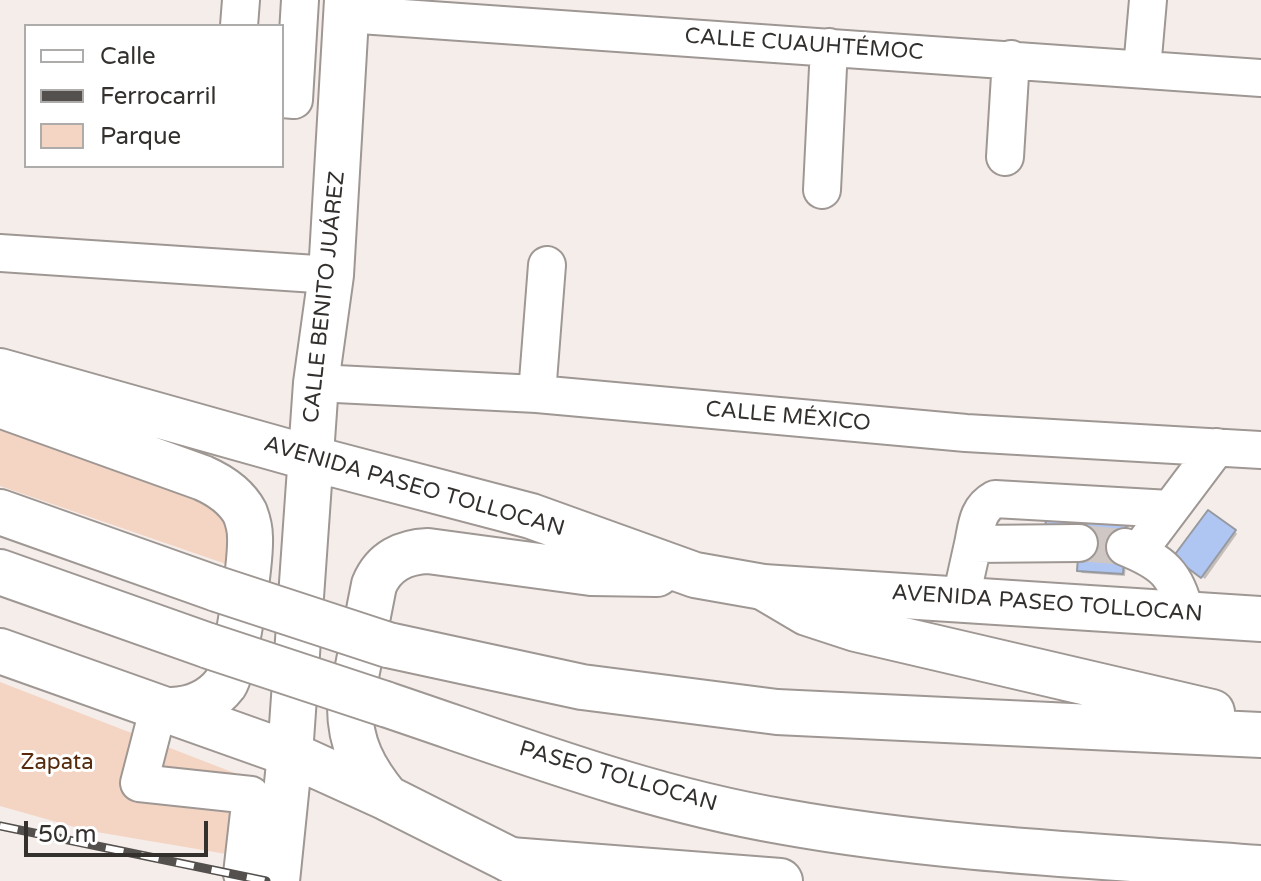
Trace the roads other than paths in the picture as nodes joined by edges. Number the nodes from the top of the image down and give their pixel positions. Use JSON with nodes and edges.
{"nodes":[{"id":1,"x":241,"y":0,"type":"edge"},
{"id":2,"x":300,"y":0,"type":"edge"},
{"id":3,"x":1148,"y":0,"type":"edge"},
{"id":4,"x":347,"y":7,"type":"edge"},
{"id":5,"x":239,"y":24,"type":"edge"},
{"id":6,"x":829,"y":47,"type":"junction"},
{"id":7,"x":1011,"y":59,"type":"junction"},
{"id":8,"x":1142,"y":69,"type":"junction"},
{"id":9,"x":1261,"y":78,"type":"edge"},
{"id":10,"x":284,"y":99,"type":"edge"},
{"id":11,"x":1005,"y":157,"type":"dead end"},
{"id":12,"x":822,"y":190,"type":"dead end"},
{"id":13,"x":0,"y":253,"type":"edge"},
{"id":14,"x":547,"y":265,"type":"dead end"},
{"id":15,"x":331,"y":275,"type":"junction"},
{"id":16,"x":0,"y":371,"type":"edge"},
{"id":17,"x":316,"y":383,"type":"junction"},
{"id":18,"x":537,"y":394,"type":"junction"},
{"id":19,"x":0,"y":405,"type":"edge"},
{"id":20,"x":1217,"y":447,"type":"junction"},
{"id":21,"x":1261,"y":450,"type":"edge"},
{"id":22,"x":310,"y":458,"type":"junction"},
{"id":23,"x":1170,"y":509,"type":"junction"},
{"id":24,"x":0,"y":512,"type":"edge"},
{"id":25,"x":1079,"y":543,"type":"tunnel mouth"},
{"id":26,"x":973,"y":544,"type":"junction"},
{"id":27,"x":0,"y":572,"type":"edge"},
{"id":28,"x":695,"y":575,"type":"junction"},
{"id":29,"x":763,"y":587,"type":"junction"},
{"id":30,"x":961,"y":598,"type":"junction"},
{"id":31,"x":1186,"y":614,"type":"junction"},
{"id":32,"x":1261,"y":619,"type":"edge"},
{"id":33,"x":0,"y":651,"type":"edge"},
{"id":34,"x":165,"y":708,"type":"junction"},
{"id":35,"x":1261,"y":724,"type":"edge"},
{"id":36,"x":1261,"y":735,"type":"edge"},
{"id":37,"x":290,"y":754,"type":"junction"},
{"id":38,"x":387,"y":798,"type":"junction"},
{"id":39,"x":510,"y":860,"type":"junction"},
{"id":40,"x":1261,"y":868,"type":"edge"},
{"id":41,"x":259,"y":878,"type":"edge"},
{"id":42,"x":551,"y":881,"type":"edge"},
{"id":43,"x":780,"y":881,"type":"edge"}],
"edges":[{"from":1,"to":5,"type":"street"},
{"from":2,"to":10,"type":"street"},
{"from":3,"to":8,"type":"street"},
{"from":4,"to":6,"type":"street","name":"CALLE CUAUHTÉMOC"},
{"from":4,"to":15,"type":"main road","name":"CALLE BENITO JUÁREZ"},
{"from":6,"to":7,"type":"street","name":"CALLE CUAUHTÉMOC"},
{"from":6,"to":12,"type":"street"},
{"from":7,"to":8,"type":"street","name":"CALLE CUAUHTÉMOC"},
{"from":7,"to":11,"type":"street"},
{"from":8,"to":9,"type":"street","name":"CALLE CUAUHTÉMOC"},
{"from":13,"to":15,"type":"street"},
{"from":14,"to":18,"type":"street"},
{"from":15,"to":17,"type":"main road","name":"CALLE BENITO JUÁREZ"},
{"from":16,"to":22,"type":"main road","name":"AVENIDA PASEO TOLLOCAN"},
{"from":17,"to":18,"type":"street","name":"CALLE MÉXICO"},
{"from":17,"to":22,"type":"main road","name":"CALLE BENITO JUÁREZ"},
{"from":18,"to":20,"type":"street","name":"CALLE MÉXICO"},
{"from":19,"to":34,"type":"main road"},
{"from":20,"to":21,"type":"street","name":"CALLE MÉXICO"},
{"from":20,"to":23,"type":"street"},
{"from":22,"to":28,"type":"main road","name":"AVENIDA PASEO TOLLOCAN"},
{"from":22,"to":37,"type":"main road","name":"CALLE BENITO JUÁREZ"},
{"from":23,"to":26,"type":"street"},
{"from":23,"to":31,"type":"street"},
{"from":24,"to":36,"type":"main road","bridge":true},
{"from":25,"to":26,"type":"street"},
{"from":26,"to":30,"type":"street"},
{"from":27,"to":40,"type":"main road","name":"PASEO TOLLOCAN","bridge":true},
{"from":28,"to":29,"type":"main road","name":"AVENIDA PASEO TOLLOCAN"},
{"from":28,"to":38,"type":"main road"},
{"from":29,"to":30,"type":"main road","name":"AVENIDA PASEO TOLLOCAN"},
{"from":29,"to":35,"type":"main road"},
{"from":30,"to":31,"type":"main road","name":"AVENIDA PASEO TOLLOCAN"},
{"from":31,"to":32,"type":"main road","name":"AVENIDA PASEO TOLLOCAN"},
{"from":33,"to":34,"type":"main road"},
{"from":34,"to":37,"type":"main road"},
{"from":34,"to":41,"type":"street"},
{"from":37,"to":38,"type":"main road"},
{"from":37,"to":41,"type":"main road","name":"CALLE BENITO JUÁREZ"},
{"from":38,"to":39,"type":"main road"},
{"from":39,"to":42,"type":"main road"},
{"from":39,"to":43,"type":"main road"}]}
